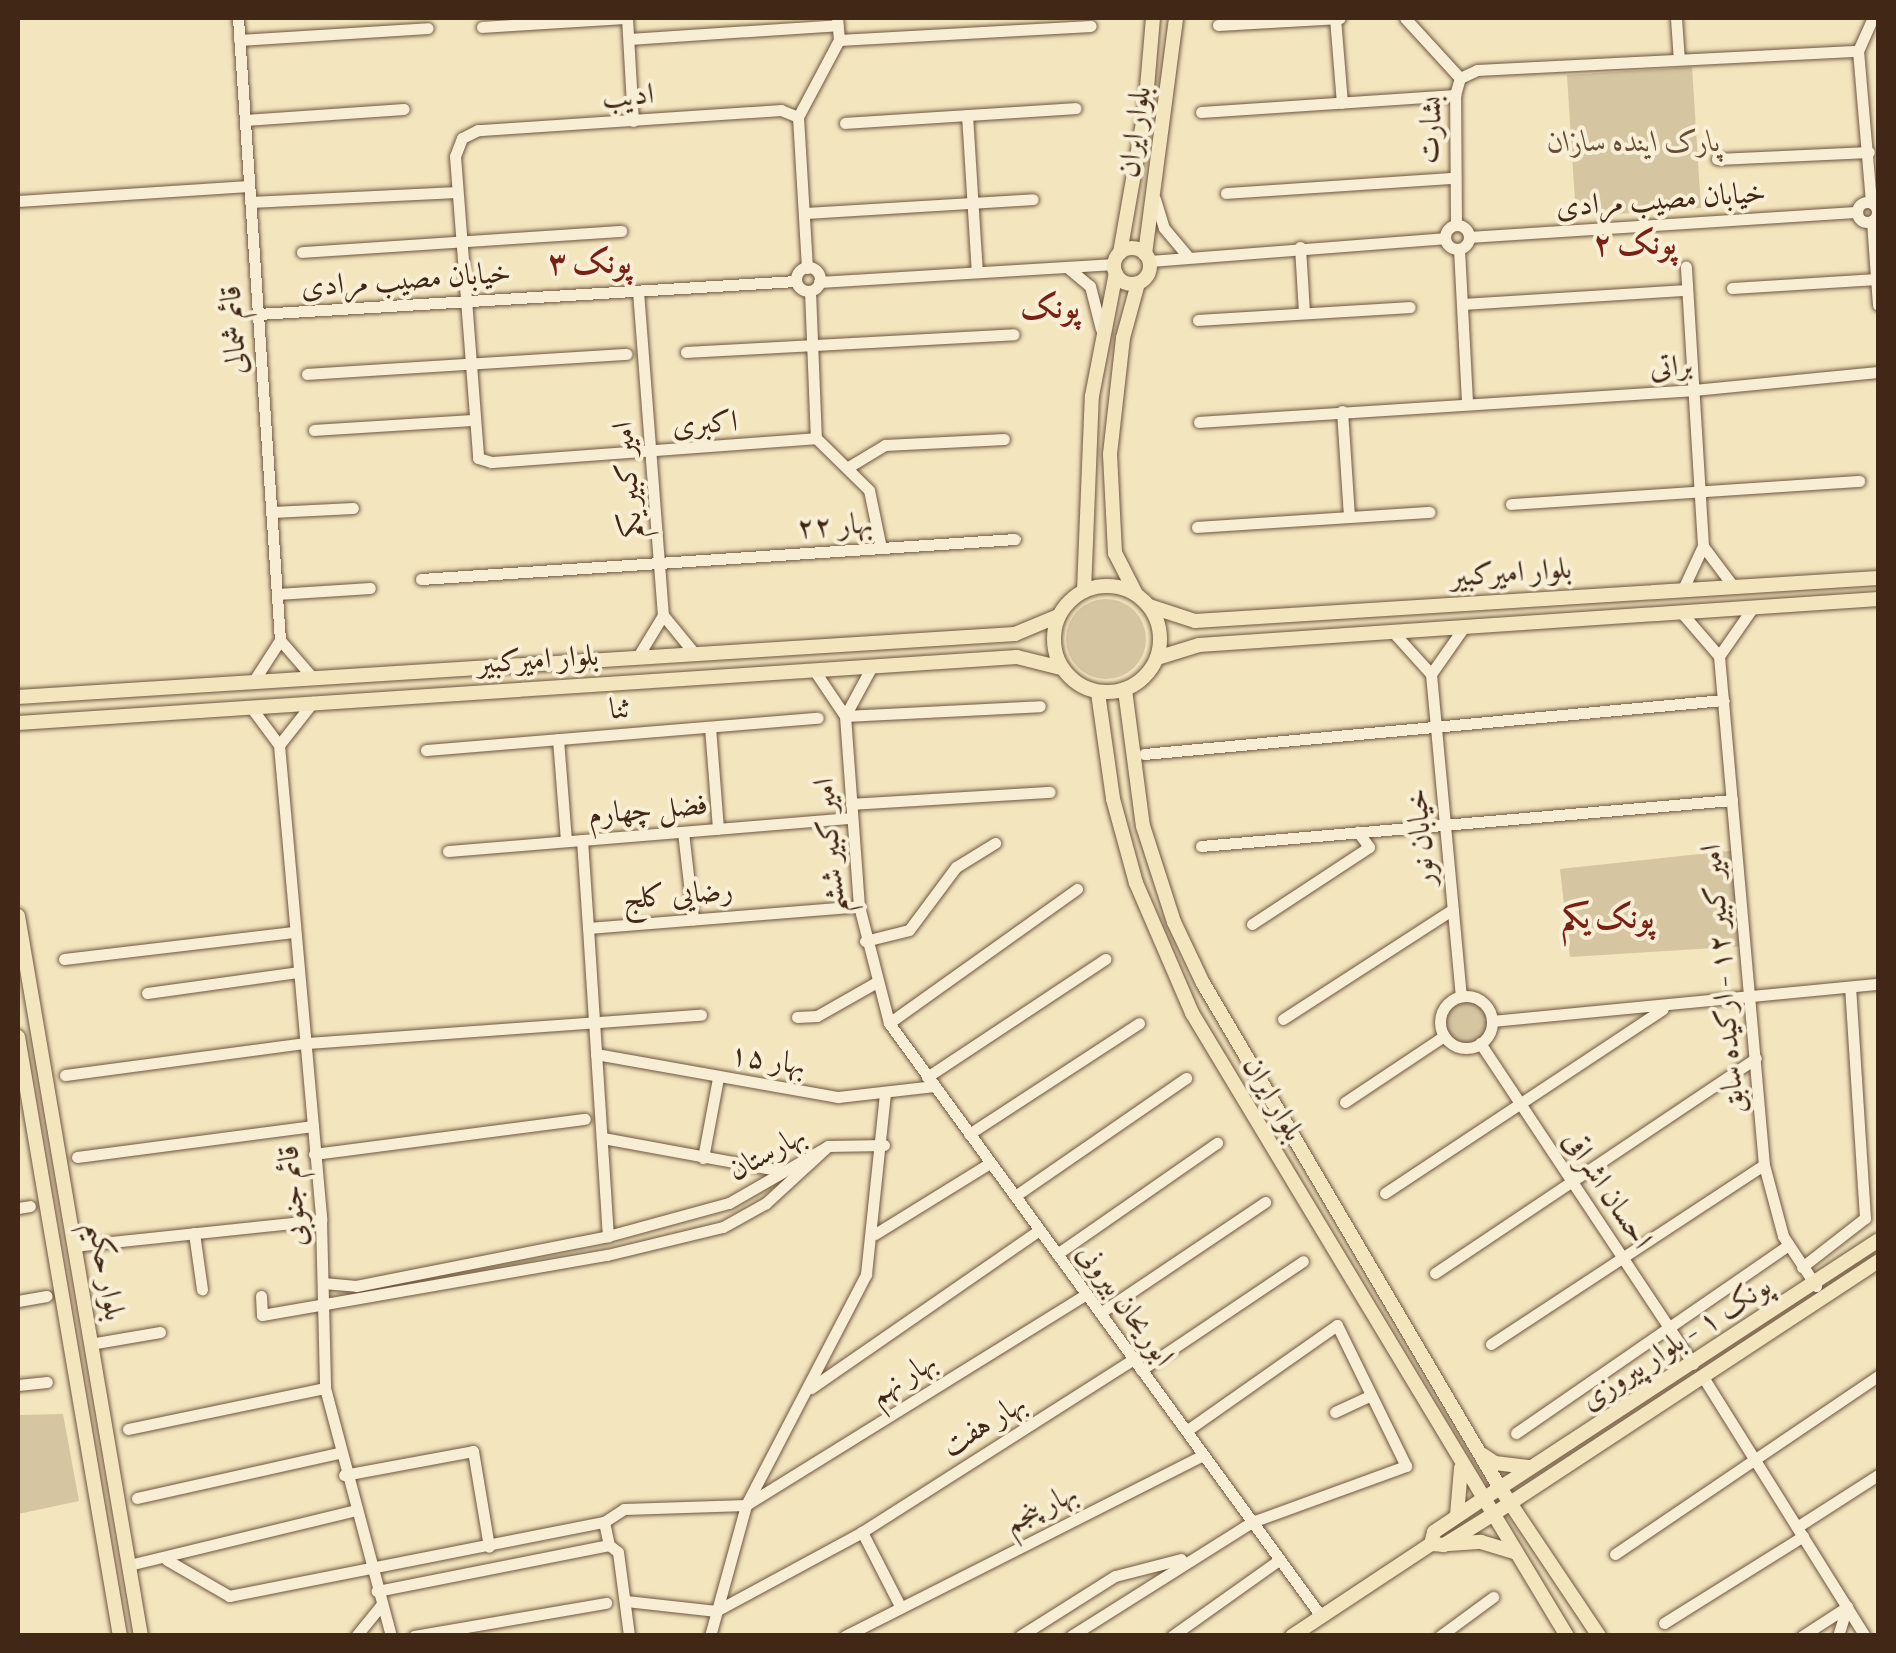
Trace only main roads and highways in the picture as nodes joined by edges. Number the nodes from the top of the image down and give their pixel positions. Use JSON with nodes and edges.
{"nodes":[{"id":1,"x":1153,"y":18,"type":"edge"},
{"id":2,"x":1176,"y":18,"type":"edge"},
{"id":3,"x":1147,"y":257,"type":"junction"},
{"id":4,"x":1117,"y":263,"type":"junction"},
{"id":5,"x":1138,"y":282,"type":"junction"},
{"id":6,"x":1878,"y":578,"type":"edge"},
{"id":7,"x":1084,"y":591,"type":"junction"},
{"id":8,"x":1136,"y":594,"type":"junction"},
{"id":9,"x":1878,"y":599,"type":"edge"},
{"id":10,"x":1149,"y":606,"type":"junction"},
{"id":11,"x":1058,"y":616,"type":"junction"},
{"id":12,"x":1157,"y":658,"type":"junction"},
{"id":13,"x":1061,"y":668,"type":"junction"},
{"id":14,"x":1125,"y":690,"type":"junction"},
{"id":15,"x":1098,"y":692,"type":"junction"},
{"id":16,"x":18,"y":697,"type":"edge"},
{"id":17,"x":18,"y":723,"type":"edge"},
{"id":18,"x":18,"y":916,"type":"edge"},
{"id":19,"x":18,"y":1037,"type":"edge"},
{"id":20,"x":21,"y":1076,"type":"edge"},
{"id":21,"x":1878,"y":1242,"type":"edge"},
{"id":22,"x":1878,"y":1261,"type":"edge"},
{"id":23,"x":1698,"y":1370,"type":"junction"},
{"id":24,"x":1479,"y":1452,"type":"junction"},
{"id":25,"x":1458,"y":1458,"type":"junction"},
{"id":26,"x":1533,"y":1466,"type":"junction"},
{"id":27,"x":1500,"y":1488,"type":"junction"},
{"id":28,"x":1483,"y":1499,"type":"junction"},
{"id":29,"x":1510,"y":1503,"type":"junction"},
{"id":30,"x":1492,"y":1515,"type":"junction"},
{"id":31,"x":1456,"y":1518,"type":"junction"},
{"id":32,"x":1437,"y":1545,"type":"junction"},
{"id":33,"x":1516,"y":1554,"type":"junction"},
{"id":34,"x":120,"y":1636,"type":"edge"},
{"id":35,"x":140,"y":1636,"type":"edge"},
{"id":36,"x":1292,"y":1636,"type":"edge"},
{"id":37,"x":1567,"y":1636,"type":"edge"},
{"id":38,"x":1598,"y":1636,"type":"edge"}],
"edges":[{"from":1,"to":4,"type":"main road","name":"بلوار ایران"},
{"from":2,"to":3,"type":"main road","name":"بلوار ایران"},
{"from":3,"to":4,"type":"main road"},
{"from":3,"to":5,"type":"main road","name":"بلوار ایران"},
{"from":4,"to":5,"type":"main road"},
{"from":4,"to":7,"type":"main road","name":"بلوار ایران"},
{"from":5,"to":8,"type":"main road"},
{"from":6,"to":10,"type":"main road","name":"بلوار امیرکبیر"},
{"from":7,"to":8,"type":"main road"},
{"from":7,"to":11,"type":"main road"},
{"from":8,"to":10,"type":"main road"},
{"from":9,"to":12,"type":"main road","name":"بلوار امیرکبیر"},
{"from":10,"to":12,"type":"main road"},
{"from":11,"to":13,"type":"main road"},
{"from":11,"to":16,"type":"main road","name":"بلوار امیرکبیر"},
{"from":12,"to":14,"type":"main road"},
{"from":13,"to":15,"type":"main road"},
{"from":13,"to":17,"type":"main road","name":"بلوار امیرکبیر"},
{"from":14,"to":15,"type":"main road"},
{"from":14,"to":24,"type":"main road","name":"بلوار ایران"},
{"from":15,"to":25,"type":"main road","name":"بلوار ایران"},
{"from":18,"to":35,"type":"main road","name":"بلوار حکیم"},
{"from":19,"to":20,"type":"main road","name":"بلوار حکیم"},
{"from":20,"to":34,"type":"main road","name":"بلوار حکیم"},
{"from":21,"to":23,"type":"main road","name":"پونک ۱ - بلوار پیروزی"},
{"from":22,"to":23,"type":"main road","name":"پونک ۱ - بلوار پیروزی"},
{"from":23,"to":26,"type":"main road","name":"پونک ۱ - بلوار پیروزی"},
{"from":23,"to":29,"type":"main road","name":"پونک ۱ - بلوار پیروزی"},
{"from":24,"to":26,"type":"main road"},
{"from":24,"to":27,"type":"main road","name":"بلوار ایران"},
{"from":25,"to":28,"type":"main road","name":"بلوار ایران"},
{"from":25,"to":31,"type":"main road"},
{"from":26,"to":27,"type":"main road","name":"پونک ۱ - بلوار پیروزی"},
{"from":27,"to":28,"type":"main road","name":"پونک ۱ - بلوار پیروزی"},
{"from":27,"to":29,"type":"main road","name":"بلوار ایران"},
{"from":28,"to":30,"type":"main road","name":"بلوار ایران"},
{"from":28,"to":31,"type":"main road","name":"پونک ۱ - بلوار پیروزی"},
{"from":29,"to":30,"type":"main road","name":"پونک ۱ - بلوار پیروزی"},
{"from":29,"to":38,"type":"main road"},
{"from":30,"to":32,"type":"main road","name":"پونک ۱ - بلوار پیروزی"},
{"from":30,"to":33,"type":"main road"},
{"from":31,"to":32,"type":"main road","name":"پونک ۱ - بلوار پیروزی"},
{"from":32,"to":33,"type":"main road"},
{"from":32,"to":36,"type":"main road"},
{"from":33,"to":37,"type":"main road"}]}
